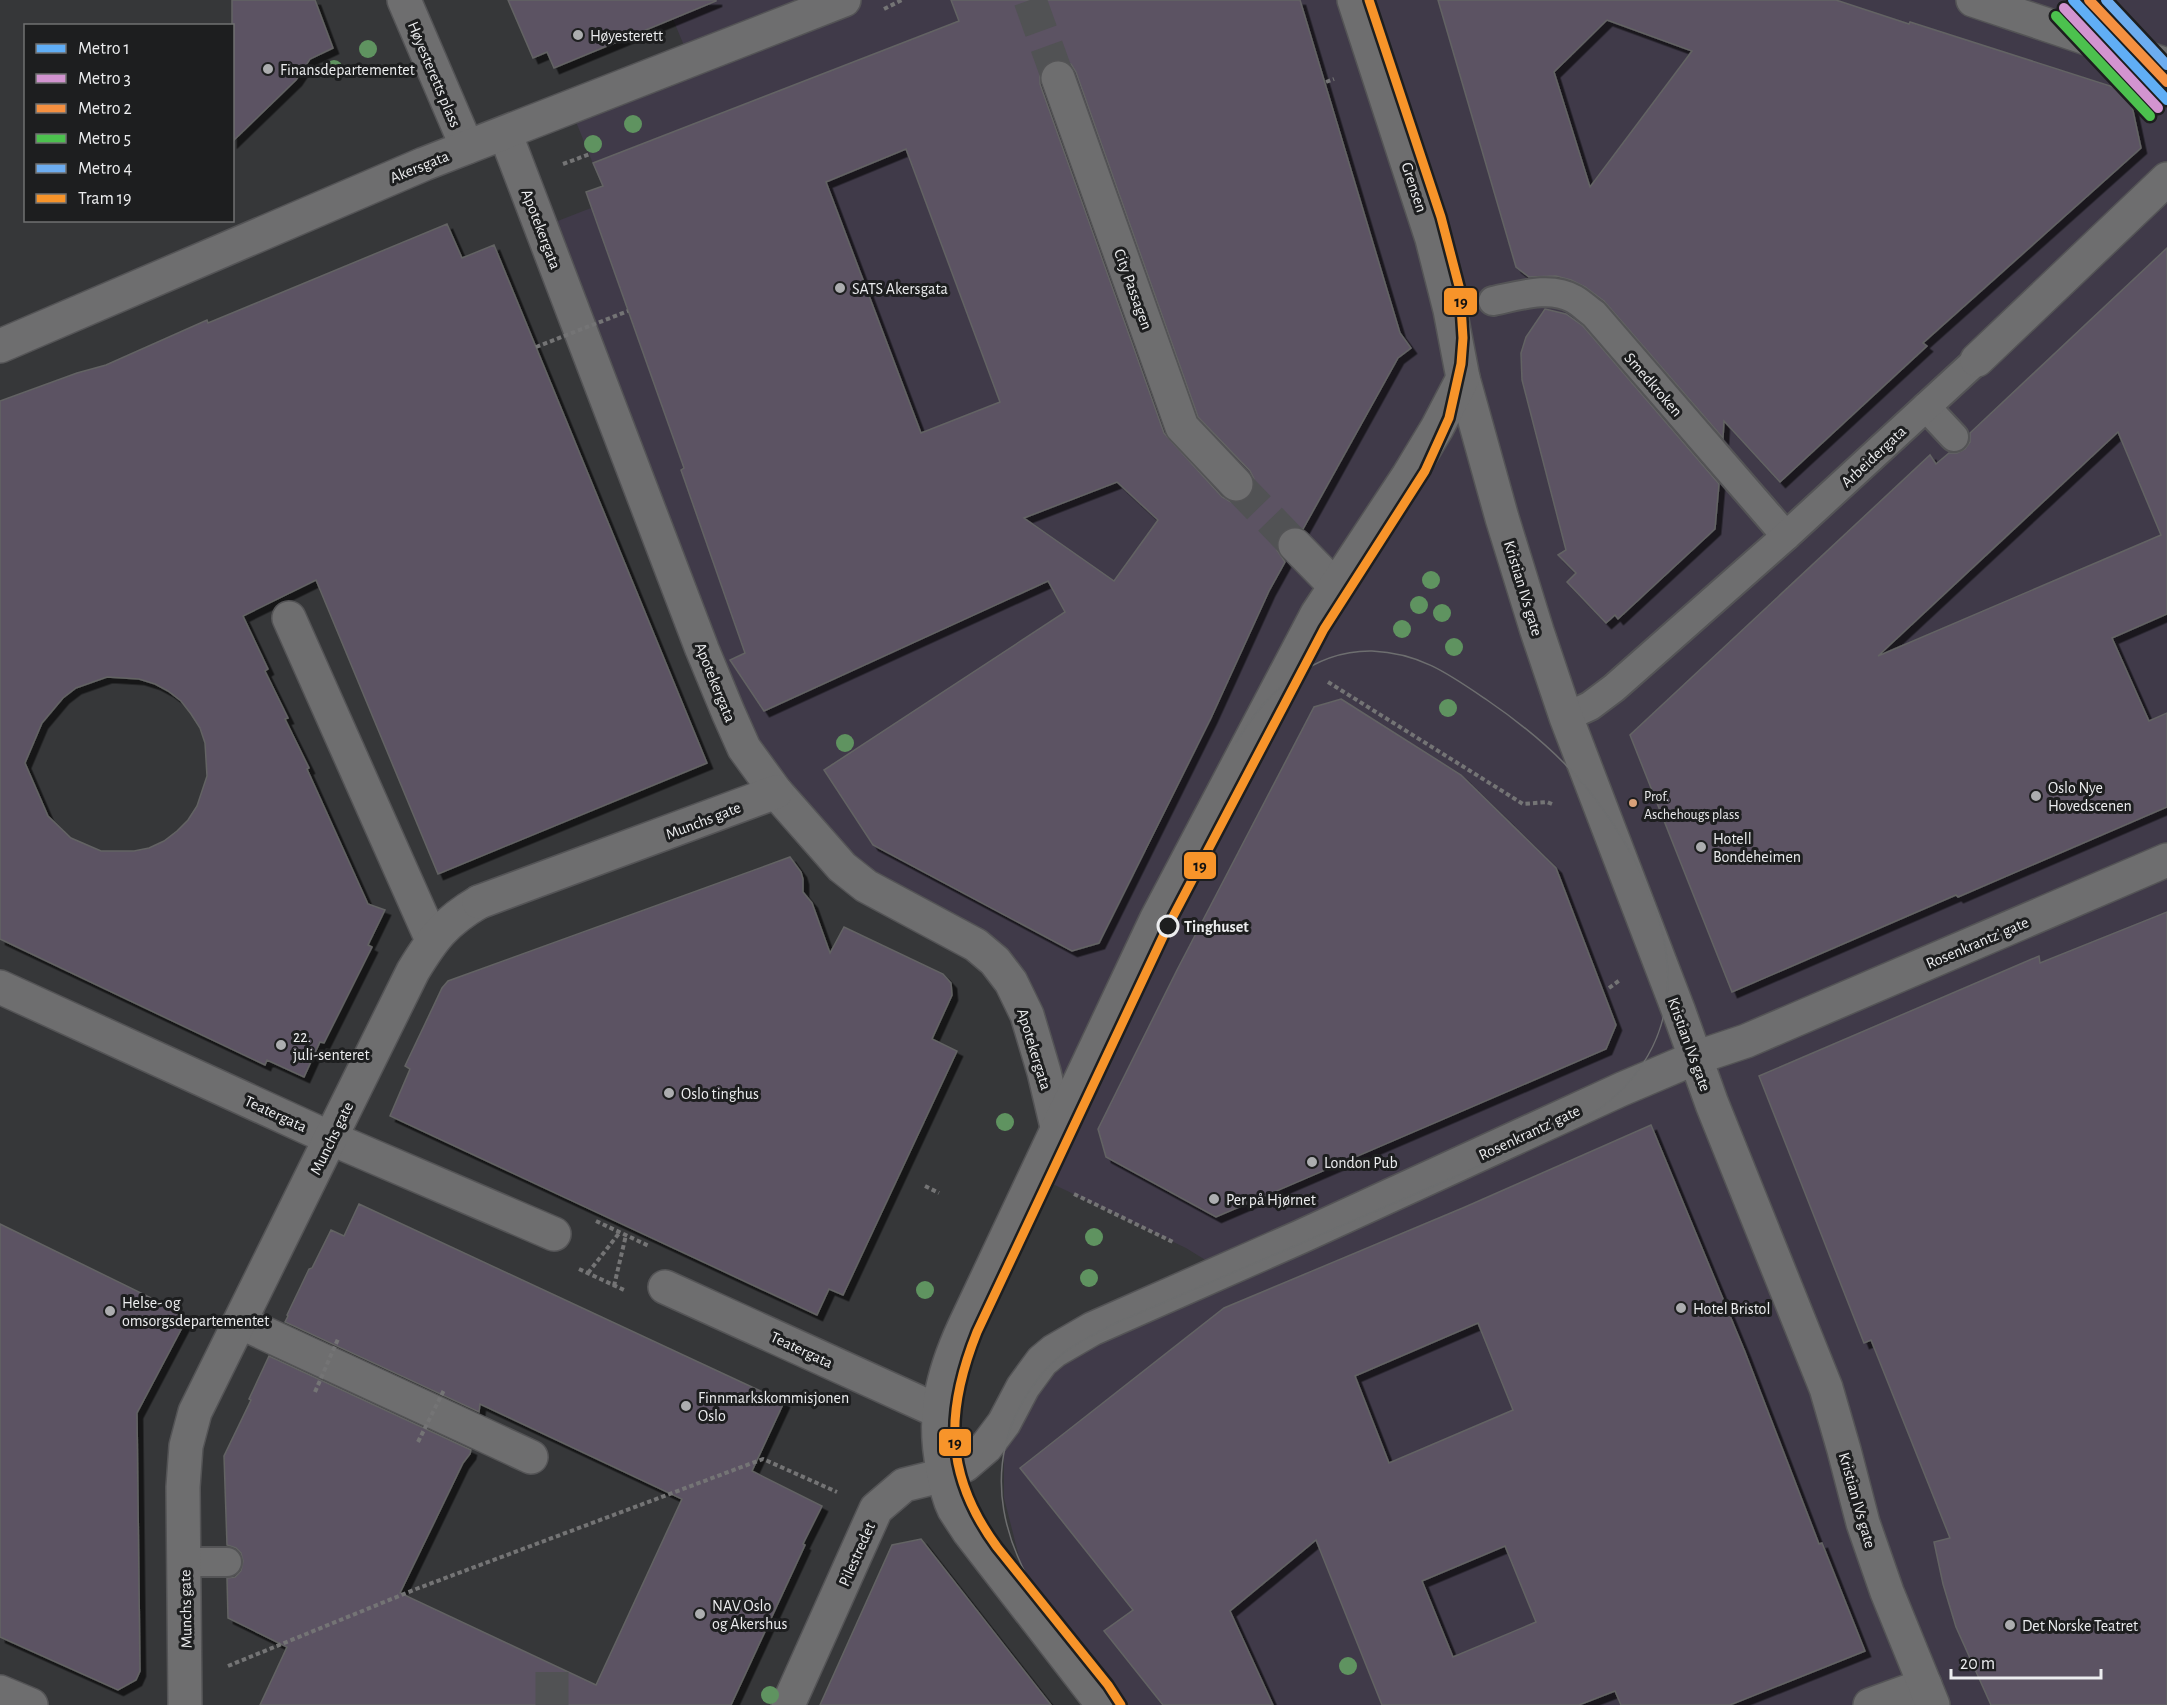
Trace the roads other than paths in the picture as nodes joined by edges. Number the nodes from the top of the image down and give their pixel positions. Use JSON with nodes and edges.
{"nodes":[{"id":1,"x":404,"y":0,"type":"edge"},
{"id":2,"x":844,"y":0,"type":"edge"},
{"id":3,"x":1354,"y":0,"type":"edge"},
{"id":4,"x":1973,"y":0,"type":"edge"},
{"id":5,"x":2167,"y":65,"type":"edge"},
{"id":6,"x":1058,"y":78,"type":"tunnel mouth"},
{"id":7,"x":505,"y":133,"type":"junction"},
{"id":8,"x":467,"y":147,"type":"junction"},
{"id":9,"x":2167,"y":179,"type":"edge"},
{"id":10,"x":1493,"y":302,"type":"dead end"},
{"id":11,"x":0,"y":346,"type":"edge"},
{"id":12,"x":1977,"y":360,"type":"joint"},
{"id":13,"x":1463,"y":378,"type":"junction"},
{"id":14,"x":1926,"y":407,"type":"junction"},
{"id":15,"x":1954,"y":437,"type":"dead end"},
{"id":16,"x":1236,"y":484,"type":"tunnel mouth"},
{"id":17,"x":1786,"y":536,"type":"junction"},
{"id":18,"x":1295,"y":545,"type":"tunnel mouth"},
{"id":19,"x":1335,"y":586,"type":"junction"},
{"id":20,"x":288,"y":618,"type":"dead end"},
{"id":21,"x":1566,"y":717,"type":"junction"},
{"id":22,"x":776,"y":792,"type":"junction"},
{"id":23,"x":2167,"y":860,"type":"edge"},
{"id":24,"x":432,"y":940,"type":"junction"},
{"id":25,"x":0,"y":987,"type":"edge"},
{"id":26,"x":1695,"y":1058,"type":"junction"},
{"id":27,"x":1058,"y":1131,"type":"junction"},
{"id":28,"x":330,"y":1138,"type":"junction"},
{"id":29,"x":554,"y":1234,"type":"dead end"},
{"id":30,"x":665,"y":1287,"type":"dead end"},
{"id":31,"x":240,"y":1322,"type":"junction"},
{"id":32,"x":938,"y":1411,"type":"junction"},
{"id":33,"x":531,"y":1456,"type":"dead end"},
{"id":34,"x":944,"y":1474,"type":"junction"},
{"id":35,"x":184,"y":1562,"type":"junction"},
{"id":36,"x":227,"y":1562,"type":"dead end"},
{"id":37,"x":0,"y":1692,"type":"edge"},
{"id":38,"x":1929,"y":1695,"type":"edge"},
{"id":39,"x":30,"y":1705,"type":"edge"},
{"id":40,"x":186,"y":1705,"type":"edge"},
{"id":41,"x":788,"y":1705,"type":"edge"},
{"id":42,"x":1102,"y":1705,"type":"edge"},
{"id":43,"x":1870,"y":1705,"type":"edge"}],
"edges":[{"from":1,"to":8,"type":"street","name":"Høyesteretts plass"},
{"from":2,"to":7,"type":"street","name":"Akersgata"},
{"from":3,"to":13,"type":"street","name":"Grensen"},
{"from":4,"to":5,"type":"street"},
{"from":6,"to":16,"type":"street","name":"City Passagen"},
{"from":7,"to":8,"type":"street","name":"Akersgata"},
{"from":7,"to":22,"type":"street","name":"Apotekergata"},
{"from":8,"to":11,"type":"street","name":"Akersgata"},
{"from":9,"to":12,"type":"street","name":"Arbeidergata"},
{"from":10,"to":17,"type":"lane","name":"Smedkroken"},
{"from":12,"to":14,"type":"lane","name":"Arbeidergata"},
{"from":13,"to":19,"type":"street"},
{"from":13,"to":21,"type":"street","name":"Kristian IVs gate"},
{"from":14,"to":15,"type":"lane"},
{"from":14,"to":17,"type":"lane","name":"Arbeidergata"},
{"from":17,"to":21,"type":"lane","name":"Arbeidergata"},
{"from":18,"to":19,"type":"street"},
{"from":19,"to":27,"type":"street"},
{"from":20,"to":24,"type":"street"},
{"from":21,"to":26,"type":"street","name":"Kristian IVs gate"},
{"from":22,"to":24,"type":"street","name":"Munchs gate"},
{"from":22,"to":27,"type":"street","name":"Apotekergata"},
{"from":23,"to":26,"type":"street","name":"Rosenkrantz’ gate"},
{"from":24,"to":28,"type":"street","name":"Munchs gate"},
{"from":25,"to":28,"type":"street","name":"Teatergata"},
{"from":26,"to":34,"type":"street","name":"Rosenkrantz’ gate"},
{"from":26,"to":38,"type":"street","name":"Kristian IVs gate"},
{"from":27,"to":32,"type":"street"},
{"from":28,"to":29,"type":"street","name":"Teatergata"},
{"from":28,"to":31,"type":"street","name":"Munchs gate"},
{"from":30,"to":32,"type":"street","name":"Teatergata"},
{"from":31,"to":33,"type":"street"},
{"from":31,"to":35,"type":"street","name":"Munchs gate"},
{"from":32,"to":34,"type":"street"},
{"from":34,"to":41,"type":"street","name":"Pilestredet"},
{"from":34,"to":42,"type":"street"},
{"from":35,"to":36,"type":"lane"},
{"from":35,"to":40,"type":"street","name":"Munchs gate"},
{"from":37,"to":39,"type":"street"},
{"from":38,"to":43,"type":"street"}]}
